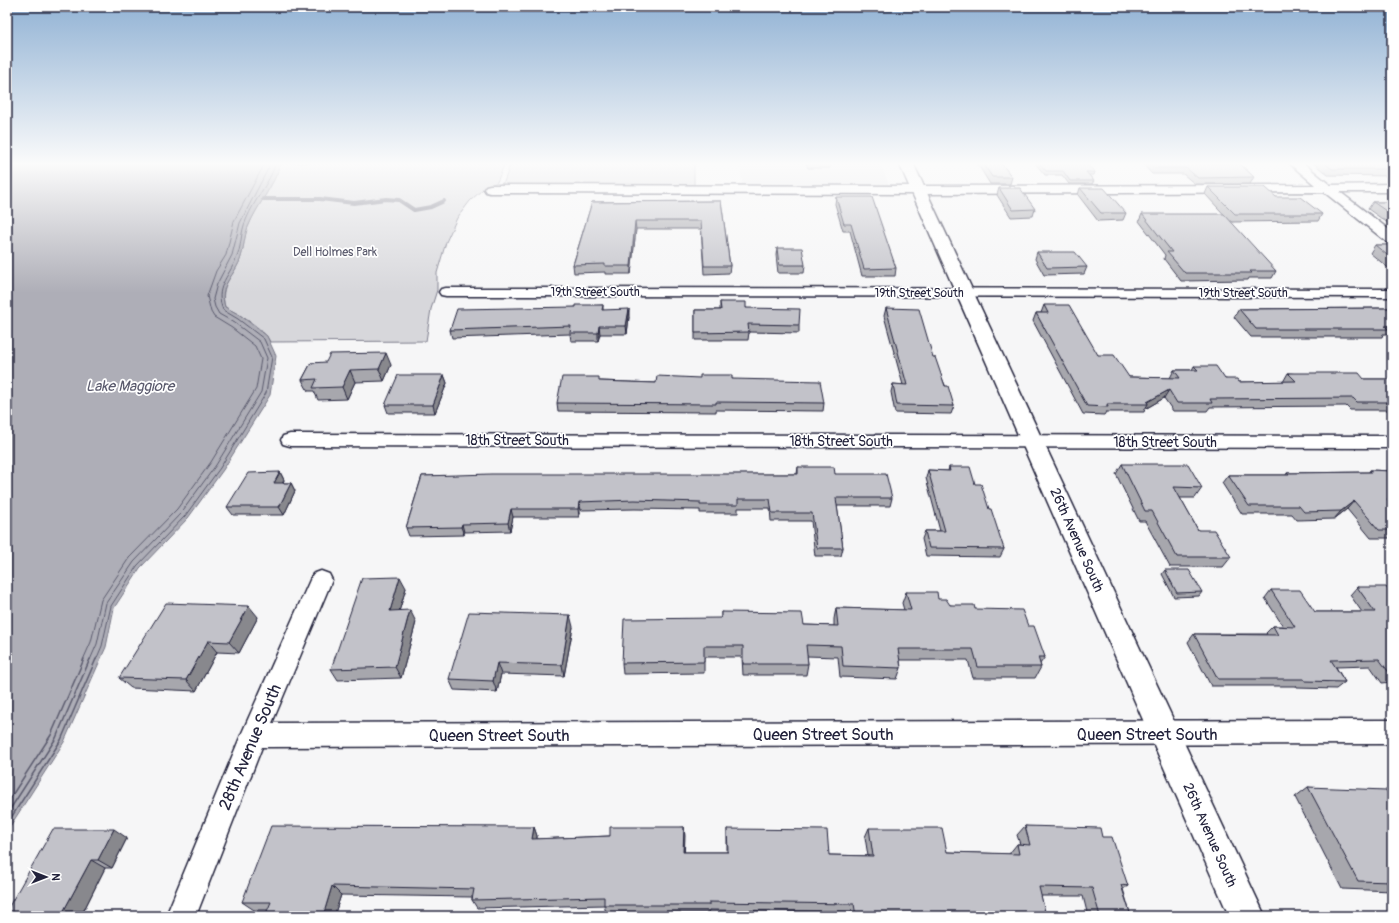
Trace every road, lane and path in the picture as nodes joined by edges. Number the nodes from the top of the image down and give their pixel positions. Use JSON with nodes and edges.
{"nodes":[{"id":1,"x":925,"y":206,"type":"edge"},
{"id":2,"x":1349,"y":206,"type":"edge"},
{"id":3,"x":1392,"y":239,"type":"edge"},
{"id":4,"x":446,"y":292,"type":"dead end"},
{"id":5,"x":965,"y":293,"type":"junction"},
{"id":6,"x":1392,"y":293,"type":"edge"},
{"id":7,"x":290,"y":440,"type":"dead end"},
{"id":8,"x":1032,"y":442,"type":"junction"},
{"id":9,"x":1392,"y":442,"type":"edge"},
{"id":10,"x":321,"y":580,"type":"dead end"},
{"id":11,"x":1392,"y":732,"type":"edge"},
{"id":12,"x":1165,"y":734,"type":"junction"},
{"id":13,"x":254,"y":735,"type":"junction"},
{"id":14,"x":181,"y":916,"type":"edge"},
{"id":15,"x":1247,"y":916,"type":"edge"}],
"edges":[{"from":1,"to":5,"type":"street","name":"26th Avenue South"},
{"from":2,"to":3,"type":"street"},
{"from":4,"to":5,"type":"street","name":"19th Street South"},
{"from":5,"to":6,"type":"street","name":"19th Street South"},
{"from":5,"to":8,"type":"street","name":"26th Avenue South"},
{"from":7,"to":8,"type":"street","name":"18th Street South"},
{"from":8,"to":9,"type":"street","name":"18th Street South"},
{"from":8,"to":12,"type":"street","name":"26th Avenue South"},
{"from":10,"to":13,"type":"street","name":"28th Avenue South"},
{"from":11,"to":12,"type":"street","name":"Queen Street South"},
{"from":12,"to":13,"type":"street","name":"Queen Street South"},
{"from":12,"to":15,"type":"street","name":"26th Avenue South"},
{"from":13,"to":14,"type":"street","name":"28th Avenue South"}]}
